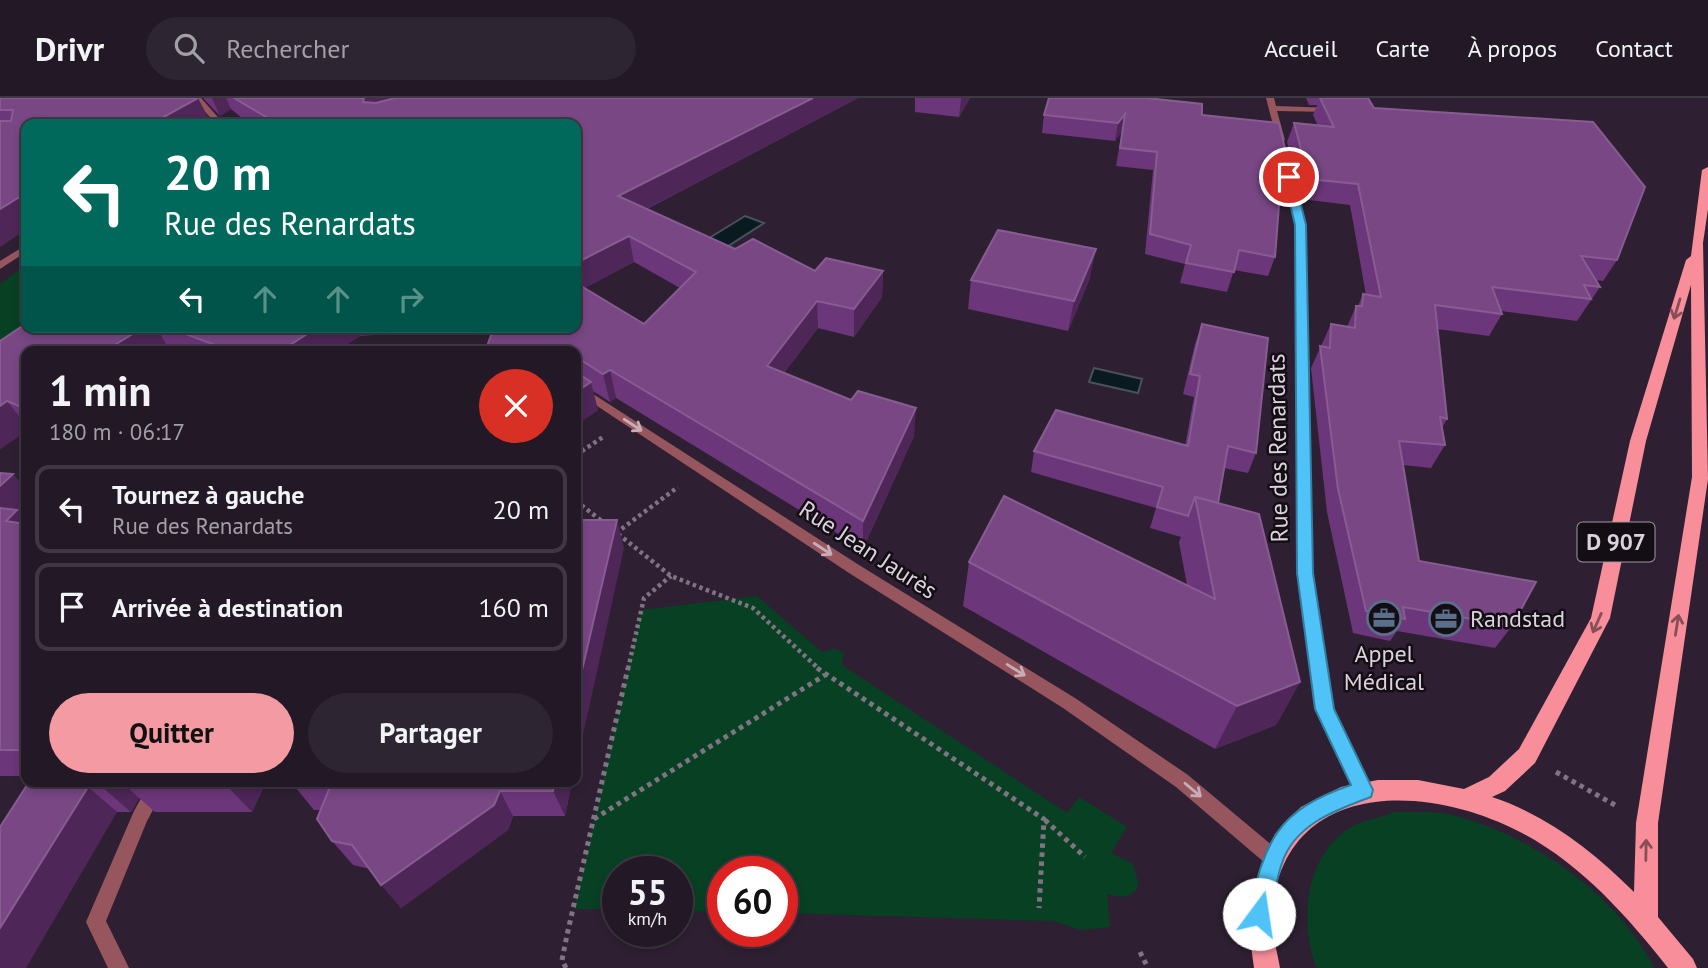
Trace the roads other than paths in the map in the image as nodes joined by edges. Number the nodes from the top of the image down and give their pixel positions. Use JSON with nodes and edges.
{"nodes":[{"id":1,"x":197,"y":98,"type":"edge"},
{"id":2,"x":1272,"y":103,"type":"edge"},
{"id":3,"x":1341,"y":110,"type":"edge"},
{"id":4,"x":216,"y":119,"type":"edge"},
{"id":5,"x":1708,"y":170,"type":"edge"},
{"id":6,"x":1697,"y":243,"type":"junction"},
{"id":7,"x":21,"y":251,"type":"edge"},
{"id":8,"x":0,"y":266,"type":"edge"},
{"id":9,"x":496,"y":333,"type":"edge"},
{"id":10,"x":514,"y":346,"type":"edge"},
{"id":11,"x":581,"y":390,"type":"edge"},
{"id":12,"x":156,"y":787,"type":"edge"},
{"id":13,"x":1363,"y":790,"type":"junction"},
{"id":14,"x":1466,"y":799,"type":"junction"},
{"id":15,"x":1272,"y":857,"type":"junction"},
{"id":16,"x":1646,"y":918,"type":"junction"},
{"id":17,"x":119,"y":968,"type":"edge"},
{"id":18,"x":1267,"y":968,"type":"edge"},
{"id":19,"x":1684,"y":968,"type":"edge"}],
"edges":[{"from":1,"to":4,"type":"street"},
{"from":2,"to":3,"type":"street"},
{"from":2,"to":13,"type":"street","name":"Rue des Renardats"},
{"from":5,"to":6,"type":"main road","number":"D 907"},
{"from":6,"to":14,"type":"main road","number":"D 907","one_way":true},
{"from":16,"to":6,"type":"main road","number":"D 907","one_way":true},
{"from":7,"to":8,"type":"street"},
{"from":9,"to":10,"type":"street"},
{"from":11,"to":15,"type":"street","name":"Rue Jean Jaurès","one_way":true},
{"from":12,"to":17,"type":"street"},
{"from":13,"to":14,"type":"main road"},
{"from":13,"to":15,"type":"main road"},
{"from":14,"to":16,"type":"main road"},
{"from":15,"to":18,"type":"main road"},
{"from":16,"to":19,"type":"main road"}]}
